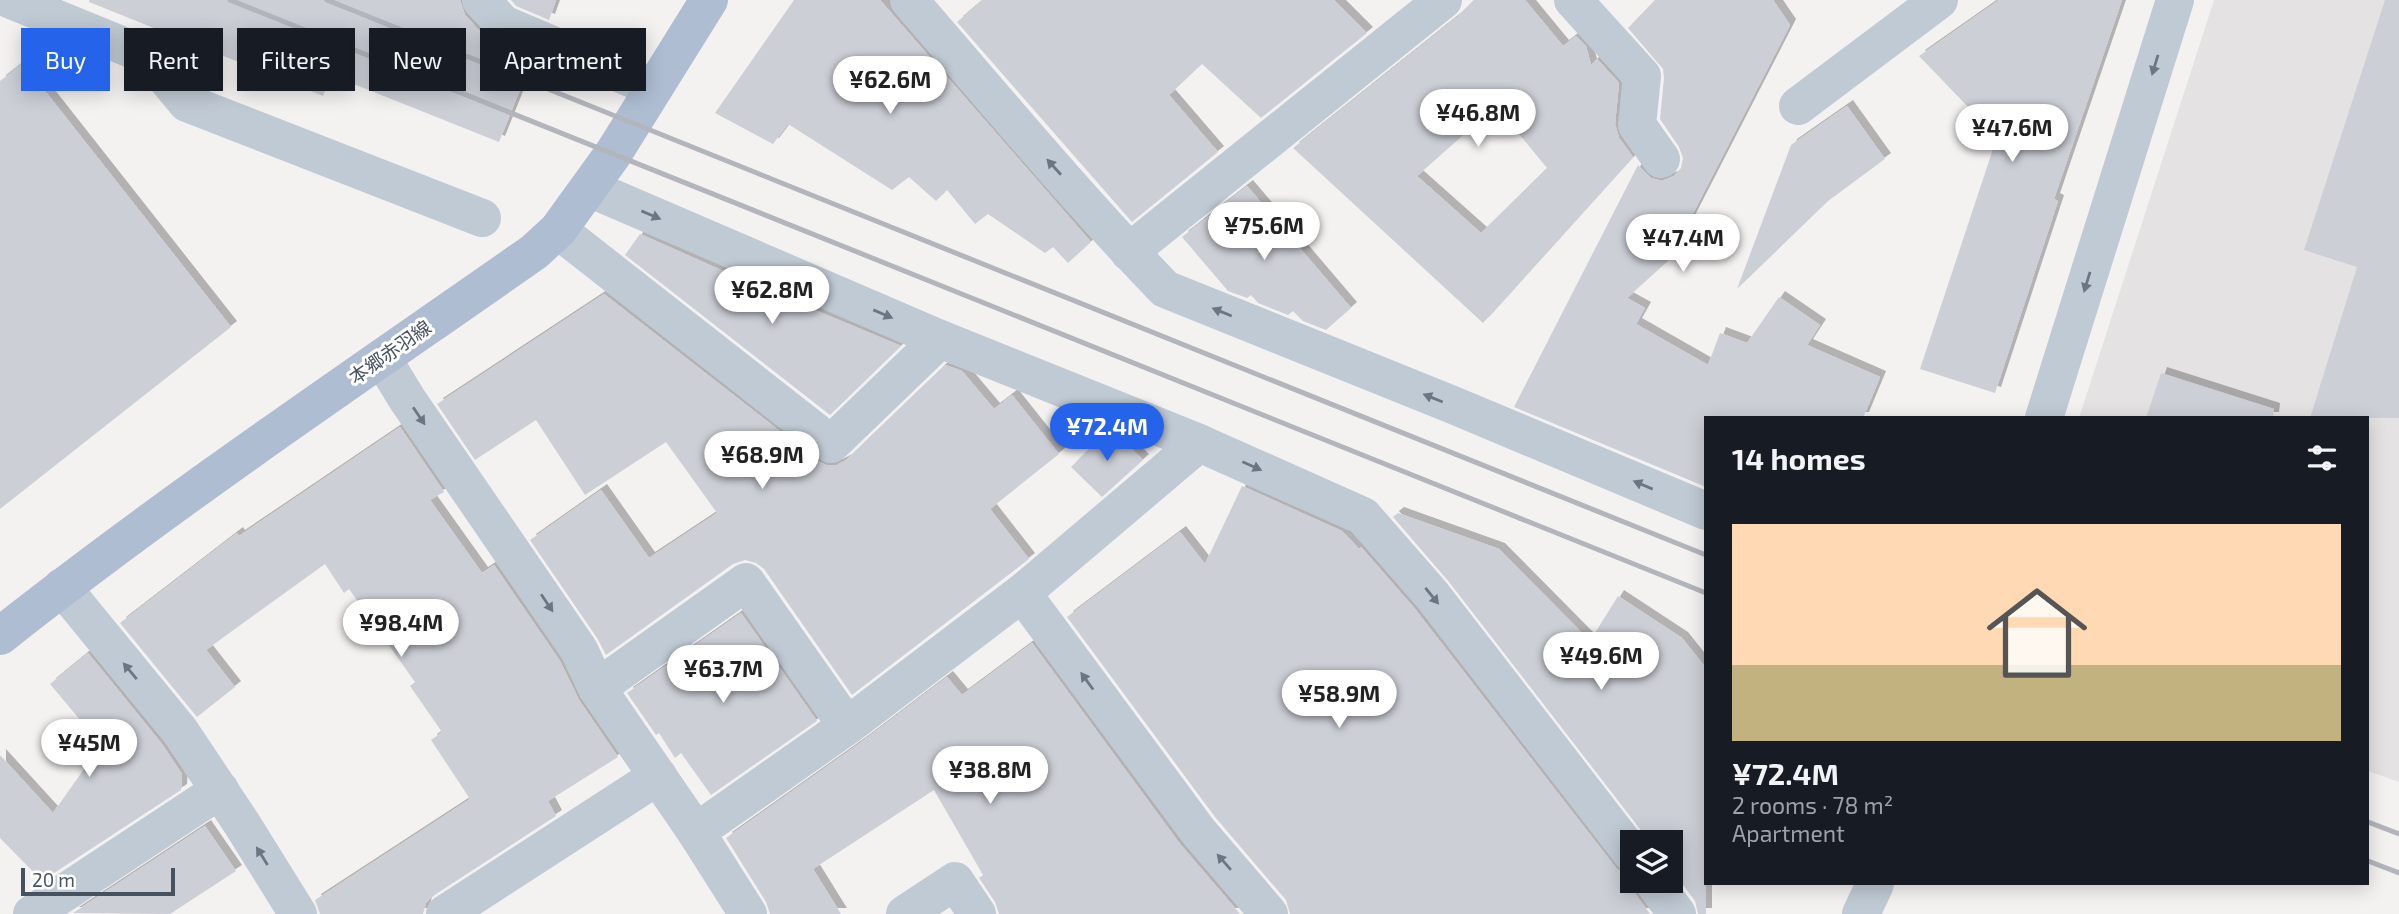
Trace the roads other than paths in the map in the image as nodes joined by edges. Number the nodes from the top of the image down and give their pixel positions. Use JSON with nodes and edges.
{"nodes":[{"id":1,"x":11,"y":0,"type":"edge"},
{"id":2,"x":481,"y":0,"type":"edge"},
{"id":3,"x":909,"y":0,"type":"edge"},
{"id":4,"x":1443,"y":0,"type":"edge"},
{"id":5,"x":1573,"y":0,"type":"edge"},
{"id":6,"x":1939,"y":0,"type":"edge"},
{"id":7,"x":2175,"y":0,"type":"edge"},
{"id":8,"x":707,"y":1,"type":"edge"},
{"id":9,"x":654,"y":88,"type":"junction"},
{"id":10,"x":1798,"y":106,"type":"dead end"},
{"id":11,"x":1661,"y":159,"type":"dead end"},
{"id":12,"x":589,"y":188,"type":"junction"},
{"id":13,"x":482,"y":218,"type":"dead end"},
{"id":14,"x":558,"y":230,"type":"junction"},
{"id":15,"x":1129,"y":252,"type":"junction"},
{"id":16,"x":940,"y":339,"type":"junction"},
{"id":17,"x":382,"y":358,"type":"junction"},
{"id":18,"x":2045,"y":416,"type":"edge"},
{"id":19,"x":1199,"y":443,"type":"junction"},
{"id":20,"x":1704,"y":511,"type":"edge"},
{"id":21,"x":62,"y":587,"type":"junction"},
{"id":22,"x":1022,"y":593,"type":"junction"},
{"id":23,"x":0,"y":636,"type":"edge"},
{"id":24,"x":597,"y":688,"type":"junction"},
{"id":25,"x":847,"y":726,"type":"junction"},
{"id":26,"x":658,"y":776,"type":"junction"},
{"id":27,"x":220,"y":790,"type":"junction"},
{"id":28,"x":695,"y":832,"type":"junction"},
{"id":29,"x":1620,"y":838,"type":"edge"},
{"id":30,"x":1875,"y":885,"type":"edge"},
{"id":31,"x":1662,"y":893,"type":"edge"},
{"id":32,"x":32,"y":914,"type":"edge"},
{"id":33,"x":298,"y":914,"type":"edge"},
{"id":34,"x":445,"y":914,"type":"edge"},
{"id":35,"x":748,"y":914,"type":"edge"},
{"id":36,"x":905,"y":914,"type":"edge"},
{"id":37,"x":977,"y":914,"type":"edge"},
{"id":38,"x":1269,"y":914,"type":"edge"},
{"id":39,"x":1677,"y":914,"type":"edge"},
{"id":40,"x":1861,"y":914,"type":"edge"}],
"edges":[{"from":1,"to":13,"type":"street"},
{"from":2,"to":9,"type":"street"},
{"from":15,"to":3,"type":"street","one_way":true},
{"from":4,"to":15,"type":"street"},
{"from":5,"to":11,"type":"street"},
{"from":6,"to":10,"type":"street"},
{"from":7,"to":18,"type":"street","one_way":true},
{"from":8,"to":9,"type":"main road","name":"本郷赤羽線"},
{"from":9,"to":12,"type":"main road","name":"本郷赤羽線"},
{"from":12,"to":14,"type":"main road","name":"本郷赤羽線"},
{"from":12,"to":16,"type":"street","one_way":true},
{"from":14,"to":16,"type":"street"},
{"from":14,"to":17,"type":"main road","name":"本郷赤羽線"},
{"from":20,"to":15,"type":"street","one_way":true},
{"from":16,"to":19,"type":"street"},
{"from":17,"to":21,"type":"main road","name":"本郷赤羽線"},
{"from":17,"to":24,"type":"street","one_way":true},
{"from":19,"to":22,"type":"street"},
{"from":19,"to":29,"type":"street","one_way":true},
{"from":21,"to":23,"type":"main road","name":"本郷赤羽線"},
{"from":27,"to":21,"type":"street","one_way":true},
{"from":22,"to":25,"type":"street"},
{"from":38,"to":22,"type":"street","one_way":true},
{"from":24,"to":25,"type":"street"},
{"from":24,"to":26,"type":"street"},
{"from":25,"to":28,"type":"street"},
{"from":26,"to":28,"type":"street"},
{"from":26,"to":34,"type":"street"},
{"from":27,"to":32,"type":"street"},
{"from":33,"to":27,"type":"street","one_way":true},
{"from":28,"to":35,"type":"street"},
{"from":30,"to":40,"type":"street"},
{"from":31,"to":39,"type":"street"},
{"from":36,"to":37,"type":"street"}]}
